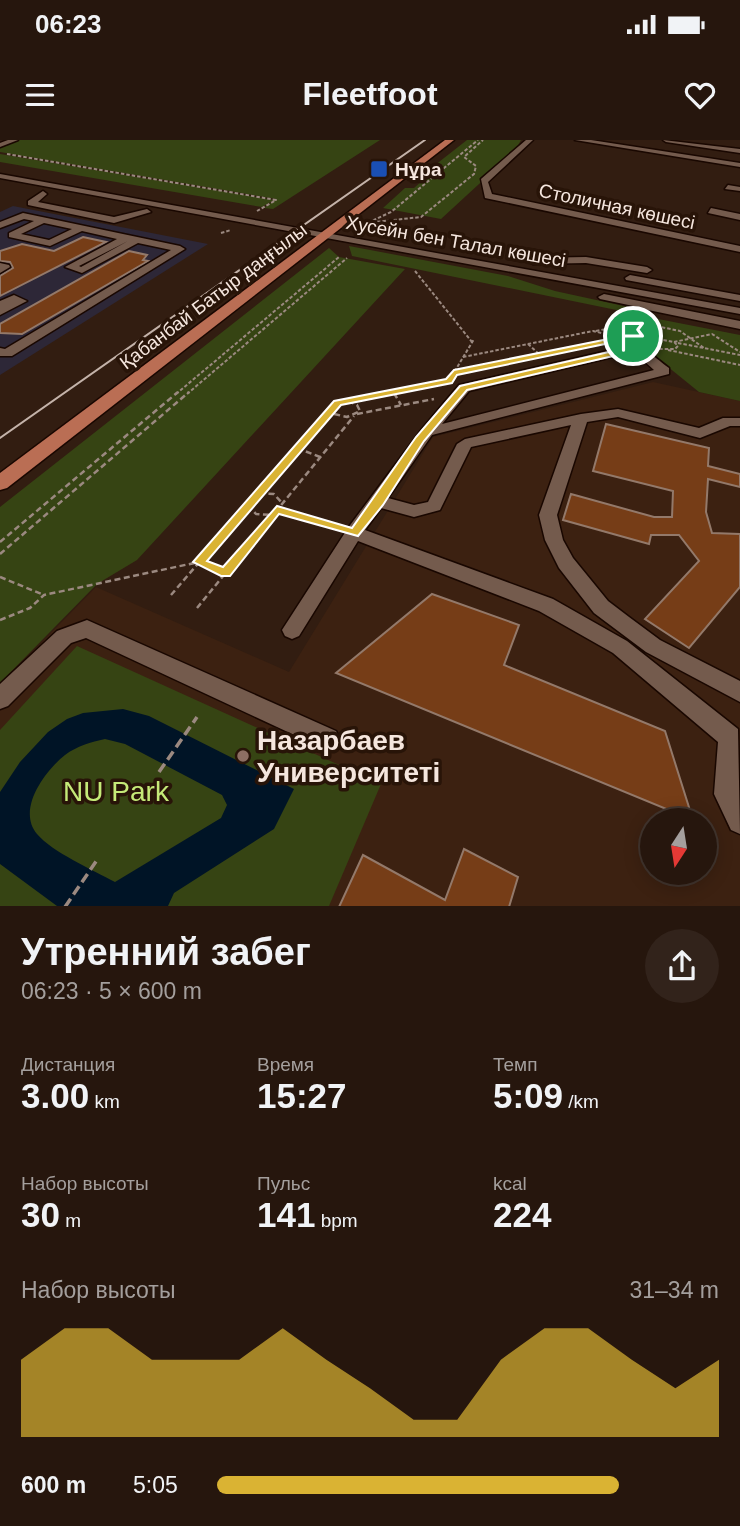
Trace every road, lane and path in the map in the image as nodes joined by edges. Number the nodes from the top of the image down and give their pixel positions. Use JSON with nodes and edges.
{"nodes":[{"id":1,"x":7,"y":140,"type":"edge"},
{"id":2,"x":14,"y":140,"type":"edge"},
{"id":3,"x":450,"y":140,"type":"edge"},
{"id":4,"x":478,"y":140,"type":"edge"},
{"id":5,"x":483,"y":140,"type":"edge"},
{"id":6,"x":530,"y":140,"type":"edge"},
{"id":7,"x":579,"y":140,"type":"edge"},
{"id":8,"x":666,"y":140,"type":"edge"},
{"id":9,"x":0,"y":145,"type":"edge"},
{"id":10,"x":740,"y":151,"type":"edge"},
{"id":11,"x":0,"y":153,"type":"edge"},
{"id":12,"x":740,"y":165,"type":"edge"},
{"id":13,"x":0,"y":166,"type":"edge"},
{"id":14,"x":440,"y":172,"type":"junction"},
{"id":15,"x":0,"y":176,"type":"edge"},
{"id":16,"x":420,"y":176,"type":"dead end"},
{"id":17,"x":728,"y":187,"type":"dead end"},
{"id":18,"x":740,"y":189,"type":"edge"},
{"id":19,"x":43,"y":194,"type":"junction"},
{"id":20,"x":257,"y":211,"type":"junction"},
{"id":21,"x":712,"y":211,"type":"dead end"},
{"id":22,"x":147,"y":212,"type":"junction"},
{"id":23,"x":225,"y":216,"type":"junction"},
{"id":24,"x":740,"y":217,"type":"edge"},
{"id":25,"x":105,"y":219,"type":"junction"},
{"id":26,"x":43,"y":220,"type":"junction"},
{"id":27,"x":0,"y":225,"type":"edge"},
{"id":28,"x":362,"y":226,"type":"junction"},
{"id":29,"x":81,"y":228,"type":"junction"},
{"id":30,"x":332,"y":230,"type":"junction"},
{"id":31,"x":12,"y":235,"type":"junction"},
{"id":32,"x":132,"y":239,"type":"junction"},
{"id":33,"x":0,"y":240,"type":"edge"},
{"id":34,"x":740,"y":249,"type":"edge"},
{"id":35,"x":339,"y":257,"type":"dead end"},
{"id":36,"x":347,"y":258,"type":"dead end"},
{"id":37,"x":520,"y":258,"type":"dead end"},
{"id":38,"x":533,"y":261,"type":"junction"},
{"id":39,"x":511,"y":268,"type":"junction"},
{"id":40,"x":415,"y":271,"type":"dead end"},
{"id":41,"x":740,"y":287,"type":"edge"},
{"id":42,"x":740,"y":298,"type":"edge"},
{"id":43,"x":0,"y":305,"type":"edge"},
{"id":44,"x":645,"y":306,"type":"junction"},
{"id":45,"x":740,"y":310,"type":"edge"},
{"id":46,"x":0,"y":312,"type":"edge"},
{"id":47,"x":740,"y":325,"type":"edge"},
{"id":48,"x":613,"y":341,"type":"dead end"},
{"id":49,"x":674,"y":342,"type":"junction"},
{"id":50,"x":528,"y":344,"type":"junction"},
{"id":51,"x":577,"y":348,"type":"dead end"},
{"id":52,"x":636,"y":348,"type":"junction"},
{"id":53,"x":668,"y":351,"type":"junction"},
{"id":54,"x":0,"y":352,"type":"edge"},
{"id":55,"x":740,"y":353,"type":"edge"},
{"id":56,"x":541,"y":355,"type":"junction"},
{"id":57,"x":463,"y":357,"type":"junction"},
{"id":58,"x":740,"y":365,"type":"edge"},
{"id":59,"x":454,"y":373,"type":"junction"},
{"id":60,"x":449,"y":381,"type":"junction"},
{"id":61,"x":393,"y":392,"type":"junction"},
{"id":62,"x":458,"y":395,"type":"junction"},
{"id":63,"x":439,"y":398,"type":"junction"},
{"id":64,"x":348,"y":401,"type":"junction"},
{"id":65,"x":401,"y":405,"type":"junction"},
{"id":66,"x":332,"y":408,"type":"junction"},
{"id":67,"x":355,"y":415,"type":"junction"},
{"id":68,"x":581,"y":418,"type":"junction"},
{"id":69,"x":740,"y":422,"type":"edge"},
{"id":70,"x":427,"y":432,"type":"junction"},
{"id":71,"x":297,"y":448,"type":"junction"},
{"id":72,"x":320,"y":457,"type":"junction"},
{"id":73,"x":0,"y":483,"type":"edge"},
{"id":74,"x":258,"y":494,"type":"junction"},
{"id":75,"x":379,"y":502,"type":"junction"},
{"id":76,"x":282,"y":503,"type":"junction"},
{"id":77,"x":248,"y":505,"type":"junction"},
{"id":78,"x":277,"y":510,"type":"junction"},
{"id":79,"x":272,"y":515,"type":"junction"},
{"id":80,"x":354,"y":533,"type":"junction"},
{"id":81,"x":0,"y":542,"type":"edge"},
{"id":82,"x":0,"y":554,"type":"edge"},
{"id":83,"x":199,"y":562,"type":"junction"},
{"id":84,"x":225,"y":573,"type":"junction"},
{"id":85,"x":0,"y":577,"type":"edge"},
{"id":86,"x":44,"y":595,"type":"junction"},
{"id":87,"x":171,"y":595,"type":"dead end"},
{"id":88,"x":197,"y":608,"type":"dead end"},
{"id":89,"x":0,"y":620,"type":"edge"},
{"id":90,"x":292,"y":630,"type":"dead end"},
{"id":91,"x":740,"y":692,"type":"edge"},
{"id":92,"x":0,"y":699,"type":"edge"},
{"id":93,"x":197,"y":717,"type":"dead end"},
{"id":94,"x":328,"y":739,"type":"dead end"},
{"id":95,"x":735,"y":743,"type":"edge"},
{"id":96,"x":159,"y":772,"type":"dead end"},
{"id":97,"x":740,"y":821,"type":"edge"},
{"id":98,"x":97,"y":860,"type":"dead end"},
{"id":99,"x":65,"y":906,"type":"edge"}],
"edges":[{"from":1,"to":2,"type":"street"},
{"from":2,"to":9,"type":"street"},
{"from":3,"to":30,"type":"main road","name":"Қабанбай Батыр даңғылы"},
{"from":4,"to":14,"type":"path"},
{"from":5,"to":28,"type":"path"},
{"from":6,"to":34,"type":"street","name":"Столичная көшесі"},
{"from":7,"to":12,"type":"street"},
{"from":8,"to":10,"type":"street"},
{"from":11,"to":20,"type":"path"},
{"from":13,"to":20,"type":"street","name":"Хусейн бен Талал көшесі"},
{"from":14,"to":16,"type":"path"},
{"from":14,"to":28,"type":"path"},
{"from":15,"to":19,"type":"street"},
{"from":15,"to":23,"type":"street","name":"Хусейн бен Талал көшесі"},
{"from":17,"to":18,"type":"street"},
{"from":19,"to":22,"type":"street"},
{"from":19,"to":25,"type":"street"},
{"from":20,"to":30,"type":"street","name":"Хусейн бен Талал көшесі"},
{"from":21,"to":24,"type":"street"},
{"from":22,"to":23,"type":"street"},
{"from":22,"to":25,"type":"street"},
{"from":23,"to":30,"type":"street","name":"Хусейн бен Талал көшесі"},
{"from":25,"to":29,"type":"street"},
{"from":26,"to":27,"type":"street"},
{"from":26,"to":29,"type":"street"},
{"from":26,"to":31,"type":"street"},
{"from":28,"to":30,"type":"street","name":"Хусейн бен Талал көшесі"},
{"from":29,"to":31,"type":"street"},
{"from":29,"to":32,"type":"street"},
{"from":30,"to":39,"type":"street","name":"Хусейн бен Талал көшесі"},
{"from":30,"to":73,"type":"main road","name":"Қабанбай Батыр даңғылы"},
{"from":31,"to":33,"type":"street"},
{"from":32,"to":32,"type":"street"},
{"from":32,"to":54,"type":"street"},
{"from":35,"to":81,"type":"path"},
{"from":36,"to":82,"type":"path"},
{"from":37,"to":38,"type":"street","name":"Хусейн бен Талал көшесі"},
{"from":38,"to":41,"type":"street"},
{"from":38,"to":42,"type":"street","name":"Хусейн бен Талал көшесі"},
{"from":39,"to":44,"type":"street"},
{"from":39,"to":45,"type":"street","name":"Хусейн бен Талал көшесі"},
{"from":40,"to":57,"type":"path"},
{"from":43,"to":46,"type":"street"},
{"from":44,"to":47,"type":"street"},
{"from":44,"to":52,"type":"street"},
{"from":48,"to":50,"type":"path"},
{"from":49,"to":53,"type":"path"},
{"from":49,"to":53,"type":"path"},
{"from":49,"to":55,"type":"path"},
{"from":49,"to":55,"type":"path"},
{"from":50,"to":56,"type":"path"},
{"from":50,"to":57,"type":"path"},
{"from":51,"to":56,"type":"path"},
{"from":52,"to":62,"type":"street"},
{"from":52,"to":70,"type":"street"},
{"from":53,"to":58,"type":"path"},
{"from":56,"to":59,"type":"path"},
{"from":57,"to":59,"type":"path"},
{"from":59,"to":60,"type":"path"},
{"from":60,"to":61,"type":"path"},
{"from":60,"to":63,"type":"path"},
{"from":61,"to":64,"type":"path"},
{"from":61,"to":65,"type":"path"},
{"from":62,"to":63,"type":"path"},
{"from":62,"to":70,"type":"street"},
{"from":63,"to":65,"type":"path"},
{"from":64,"to":66,"type":"path"},
{"from":64,"to":67,"type":"path"},
{"from":65,"to":67,"type":"path"},
{"from":66,"to":67,"type":"path"},
{"from":66,"to":71,"type":"path"},
{"from":67,"to":72,"type":"path"},
{"from":68,"to":69,"type":"street"},
{"from":68,"to":75,"type":"street"},
{"from":68,"to":91,"type":"street"},
{"from":70,"to":75,"type":"street"},
{"from":71,"to":72,"type":"path"},
{"from":71,"to":74,"type":"path"},
{"from":72,"to":76,"type":"path"},
{"from":74,"to":76,"type":"path"},
{"from":74,"to":77,"type":"path"},
{"from":75,"to":80,"type":"street"},
{"from":76,"to":78,"type":"path"},
{"from":77,"to":79,"type":"path"},
{"from":77,"to":83,"type":"path"},
{"from":78,"to":79,"type":"path"},
{"from":78,"to":80,"type":"path"},
{"from":79,"to":84,"type":"path"},
{"from":80,"to":90,"type":"street"},
{"from":80,"to":95,"type":"street"},
{"from":83,"to":84,"type":"path"},
{"from":83,"to":86,"type":"path"},
{"from":83,"to":87,"type":"path"},
{"from":84,"to":88,"type":"path"},
{"from":85,"to":86,"type":"path"},
{"from":86,"to":89,"type":"path"},
{"from":92,"to":94,"type":"street"},
{"from":93,"to":96,"type":"path"},
{"from":95,"to":97,"type":"street"},
{"from":98,"to":99,"type":"path"}]}
